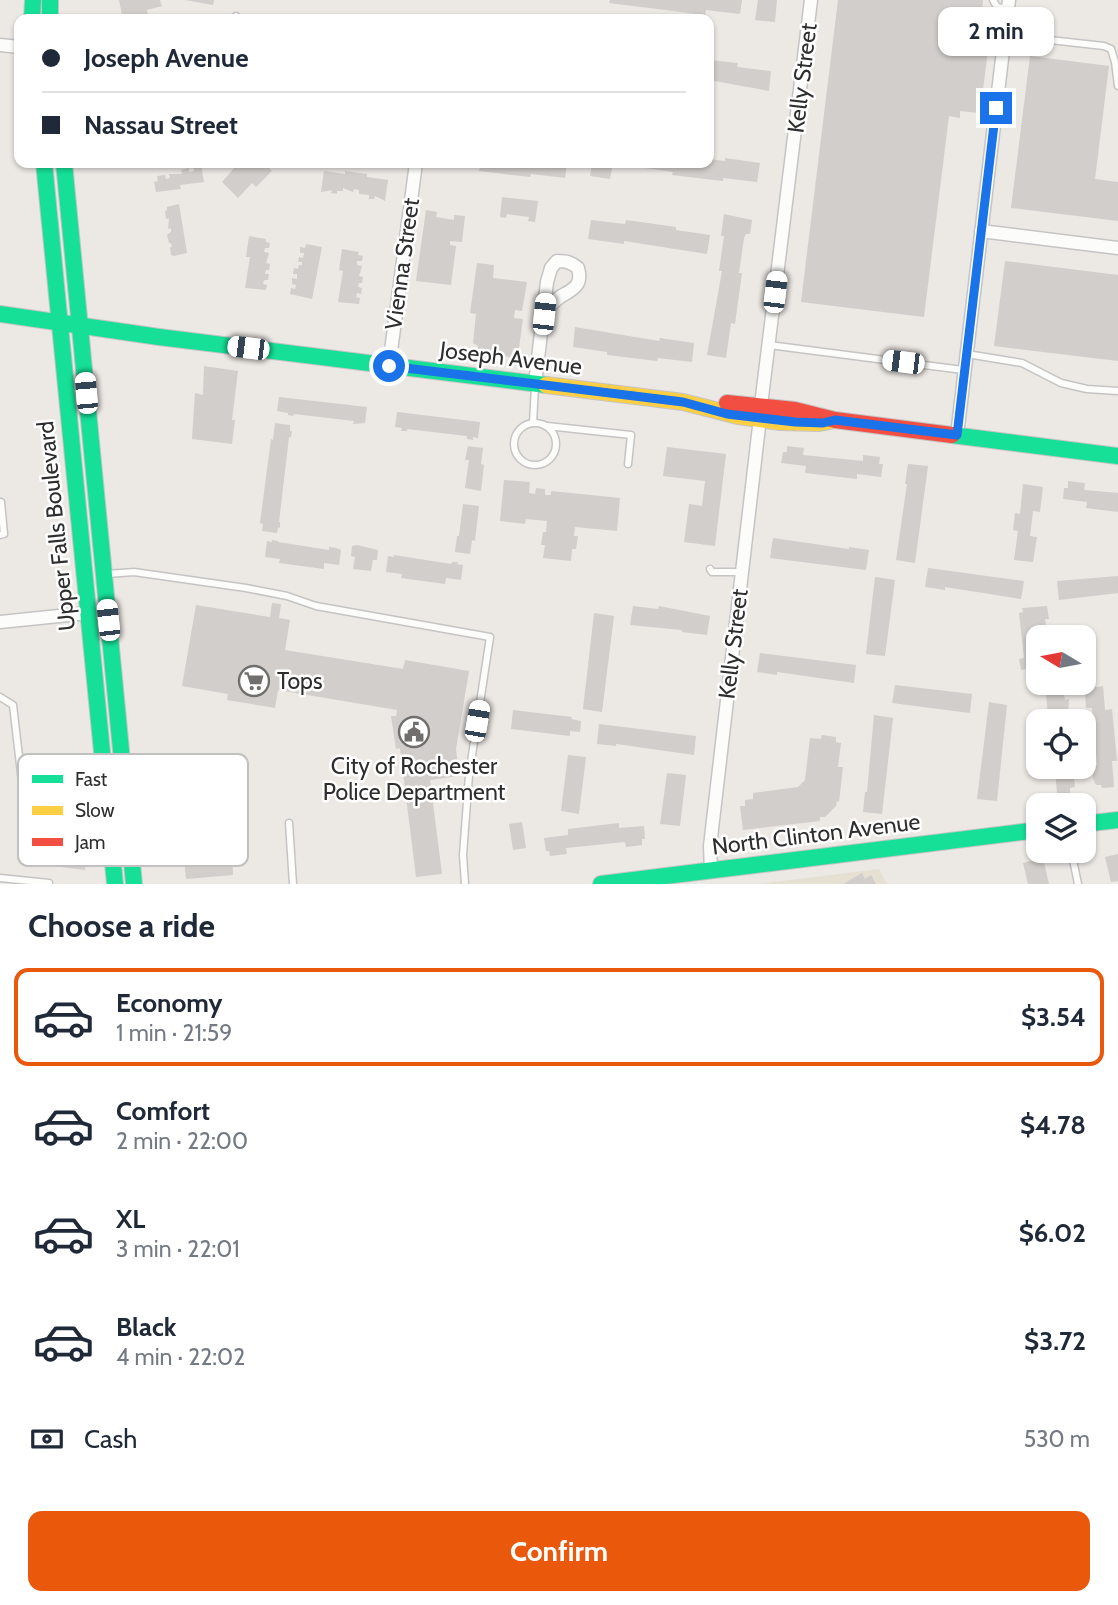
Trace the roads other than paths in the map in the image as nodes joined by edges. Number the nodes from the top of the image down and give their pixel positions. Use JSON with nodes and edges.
{"nodes":[{"id":1,"x":811,"y":0,"type":"edge"},
{"id":2,"x":993,"y":0,"type":"edge"},
{"id":3,"x":1008,"y":5,"type":"edge"},
{"id":4,"x":1005,"y":35,"type":"junction"},
{"id":5,"x":1118,"y":86,"type":"edge"},
{"id":6,"x":44,"y":168,"type":"edge"},
{"id":7,"x":64,"y":168,"type":"edge"},
{"id":8,"x":415,"y":168,"type":"edge"},
{"id":9,"x":981,"y":231,"type":"junction"},
{"id":10,"x":1118,"y":248,"type":"edge"},
{"id":11,"x":0,"y":314,"type":"edge"},
{"id":12,"x":544,"y":314,"type":"dead end"},
{"id":13,"x":59,"y":322,"type":"junction"},
{"id":14,"x":79,"y":325,"type":"junction"},
{"id":15,"x":769,"y":345,"type":"junction"},
{"id":16,"x":965,"y":354,"type":"junction"},
{"id":17,"x":389,"y":366,"type":"junction"},
{"id":18,"x":963,"y":370,"type":"junction"},
{"id":19,"x":535,"y":384,"type":"junction"},
{"id":20,"x":1118,"y":391,"type":"edge"},
{"id":21,"x":760,"y":412,"type":"junction"},
{"id":22,"x":533,"y":423,"type":"junction"},
{"id":23,"x":545,"y":426,"type":"junction"},
{"id":24,"x":957,"y":435,"type":"junction"},
{"id":25,"x":1118,"y":456,"type":"edge"},
{"id":26,"x":628,"y":464,"type":"dead end"},
{"id":27,"x":1,"y":502,"type":"edge"},
{"id":28,"x":0,"y":535,"type":"edge"},
{"id":29,"x":724,"y":571,"type":"dead end"},
{"id":30,"x":742,"y":572,"type":"junction"},
{"id":31,"x":104,"y":574,"type":"junction"},
{"id":32,"x":84,"y":576,"type":"junction"},
{"id":33,"x":88,"y":613,"type":"junction"},
{"id":34,"x":0,"y":622,"type":"edge"},
{"id":35,"x":0,"y":697,"type":"edge"},
{"id":36,"x":19,"y":754,"type":"edge"},
{"id":37,"x":102,"y":754,"type":"edge"},
{"id":38,"x":121,"y":754,"type":"edge"},
{"id":39,"x":1118,"y":820,"type":"edge"},
{"id":40,"x":289,"y":823,"type":"dead end"},
{"id":41,"x":1096,"y":823,"type":"edge"},
{"id":42,"x":1026,"y":832,"type":"edge"},
{"id":43,"x":1074,"y":863,"type":"edge"},
{"id":44,"x":113,"y":866,"type":"edge"},
{"id":45,"x":132,"y":866,"type":"edge"},
{"id":46,"x":711,"y":871,"type":"junction"},
{"id":47,"x":0,"y":878,"type":"edge"},
{"id":48,"x":49,"y":883,"type":"edge"},
{"id":49,"x":115,"y":884,"type":"edge"},
{"id":50,"x":134,"y":884,"type":"edge"},
{"id":51,"x":293,"y":884,"type":"edge"},
{"id":52,"x":465,"y":884,"type":"edge"},
{"id":53,"x":601,"y":884,"type":"edge"},
{"id":54,"x":1078,"y":884,"type":"edge"}],
"edges":[{"from":1,"to":15,"type":"street","name":"Kelly Street"},
{"from":2,"to":3,"type":"lane"},
{"from":3,"to":4,"type":"street"},
{"from":4,"to":5,"type":"lane"},
{"from":4,"to":9,"type":"street"},
{"from":6,"to":13,"type":"main road","name":"Upper Falls Boulevard"},
{"from":7,"to":14,"type":"main road","name":"Upper Falls Boulevard"},
{"from":8,"to":17,"type":"street","name":"Vienna Street"},
{"from":9,"to":10,"type":"street"},
{"from":9,"to":16,"type":"street"},
{"from":11,"to":13,"type":"main road","name":"Joseph Avenue"},
{"from":12,"to":19,"type":"street"},
{"from":13,"to":14,"type":"main road","name":"Joseph Avenue"},
{"from":13,"to":32,"type":"main road","name":"Upper Falls Boulevard"},
{"from":14,"to":17,"type":"main road","name":"Joseph Avenue"},
{"from":14,"to":31,"type":"main road","name":"Upper Falls Boulevard"},
{"from":15,"to":18,"type":"lane"},
{"from":15,"to":21,"type":"street","name":"Kelly Street"},
{"from":16,"to":18,"type":"street"},
{"from":16,"to":20,"type":"lane"},
{"from":17,"to":19,"type":"main road","name":"Joseph Avenue"},
{"from":18,"to":24,"type":"street"},
{"from":19,"to":21,"type":"main road","name":"Joseph Avenue"},
{"from":19,"to":22,"type":"lane"},
{"from":21,"to":24,"type":"main road","name":"Joseph Avenue"},
{"from":21,"to":30,"type":"street","name":"Kelly Street"},
{"from":22,"to":23,"type":"lane"},
{"from":22,"to":23,"type":"lane"},
{"from":23,"to":26,"type":"lane"},
{"from":24,"to":25,"type":"main road","name":"Joseph Avenue"},
{"from":27,"to":28,"type":"lane"},
{"from":29,"to":30,"type":"lane"},
{"from":30,"to":46,"type":"street","name":"Kelly Street"},
{"from":31,"to":32,"type":"lane"},
{"from":31,"to":38,"type":"main road","name":"Upper Falls Boulevard"},
{"from":31,"to":52,"type":"lane"},
{"from":32,"to":33,"type":"main road","name":"Upper Falls Boulevard"},
{"from":33,"to":34,"type":"street"},
{"from":33,"to":37,"type":"main road","name":"Upper Falls Boulevard"},
{"from":35,"to":36,"type":"lane"},
{"from":39,"to":41,"type":"main road"},
{"from":40,"to":51,"type":"lane"},
{"from":42,"to":46,"type":"main road","name":"North Clinton Avenue"},
{"from":43,"to":54,"type":"lane"},
{"from":44,"to":49,"type":"main road","name":"Upper Falls Boulevard"},
{"from":45,"to":50,"type":"main road","name":"Upper Falls Boulevard"},
{"from":46,"to":53,"type":"main road","name":"North Clinton Avenue"},
{"from":47,"to":48,"type":"lane"}]}
